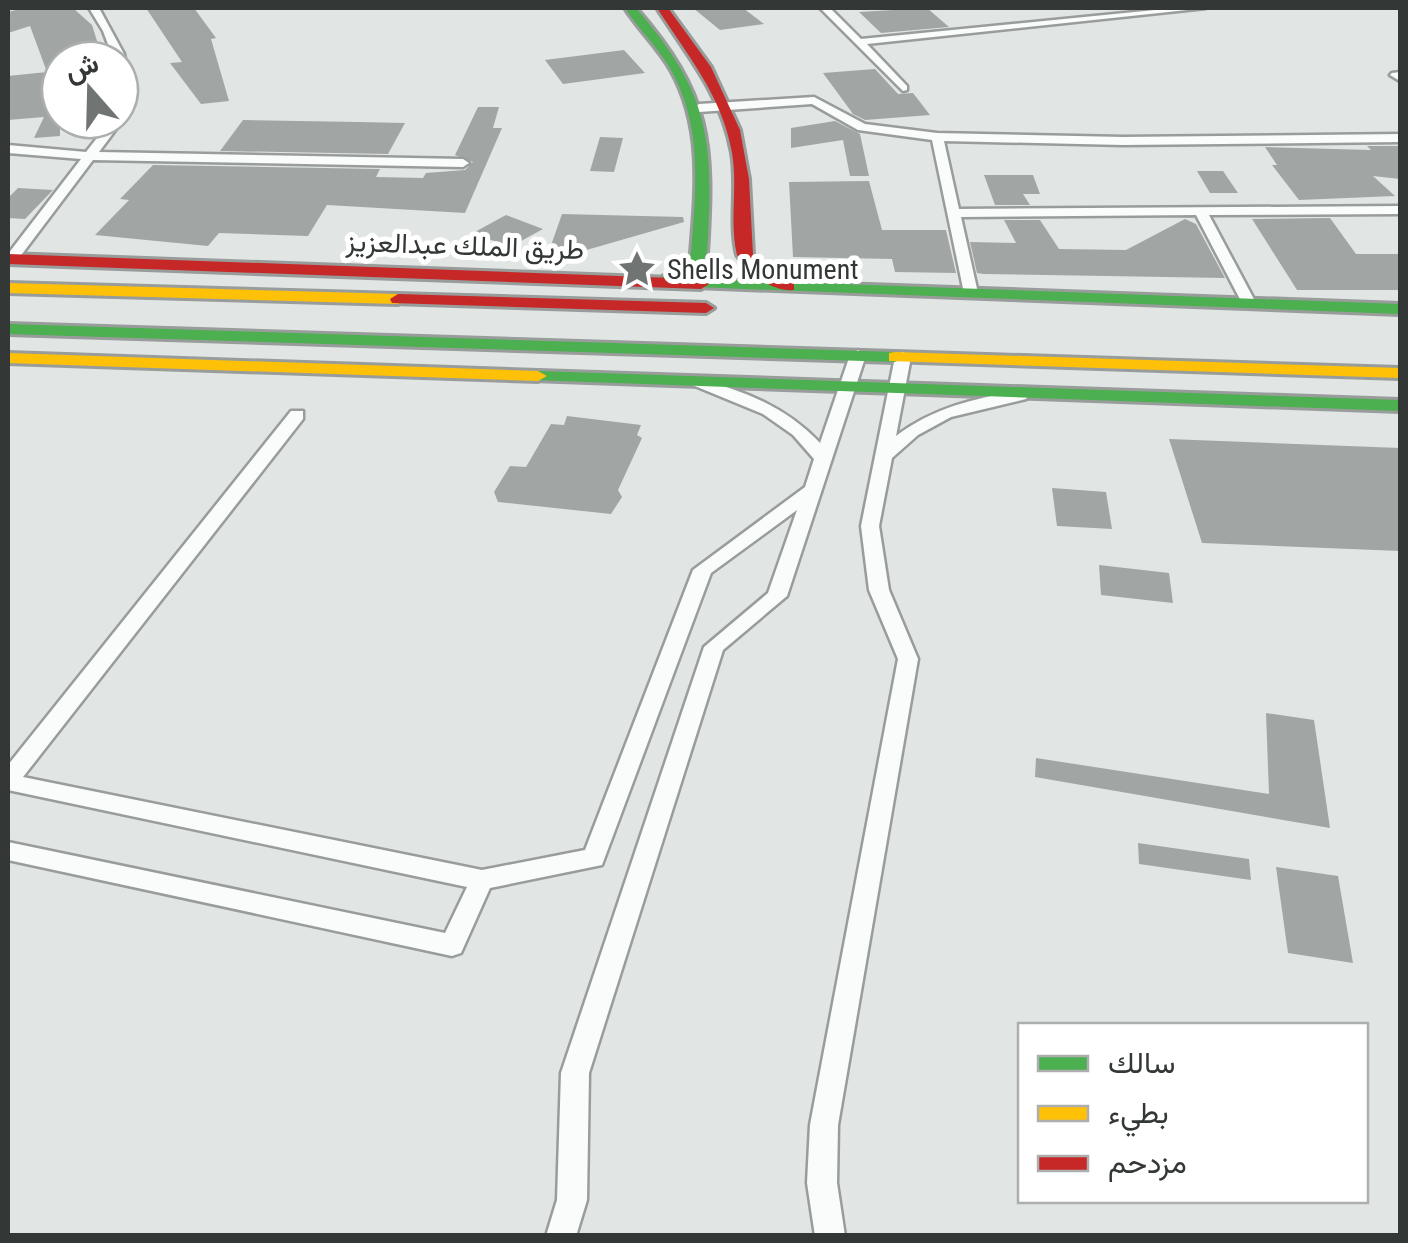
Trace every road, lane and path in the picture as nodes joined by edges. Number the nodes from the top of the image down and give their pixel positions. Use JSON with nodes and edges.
{"nodes":[{"id":1,"x":94,"y":8,"type":"edge"},
{"id":2,"x":630,"y":8,"type":"edge"},
{"id":3,"x":662,"y":8,"type":"edge"},
{"id":4,"x":826,"y":8,"type":"edge"},
{"id":5,"x":1033,"y":8,"type":"edge"},
{"id":6,"x":1201,"y":8,"type":"edge"},
{"id":7,"x":1174,"y":9,"type":"edge"},
{"id":8,"x":1151,"y":10,"type":"edge"},
{"id":9,"x":1055,"y":23,"type":"junction"},
{"id":10,"x":114,"y":40,"type":"edge"},
{"id":11,"x":859,"y":42,"type":"junction"},
{"id":12,"x":903,"y":88,"type":"dead end"},
{"id":13,"x":729,"y":106,"type":"junction"},
{"id":14,"x":699,"y":108,"type":"junction"},
{"id":15,"x":937,"y":137,"type":"junction"},
{"id":16,"x":1400,"y":138,"type":"edge"},
{"id":17,"x":102,"y":140,"type":"edge"},
{"id":18,"x":8,"y":149,"type":"edge"},
{"id":19,"x":90,"y":156,"type":"junction"},
{"id":20,"x":462,"y":164,"type":"dead end"},
{"id":21,"x":1400,"y":210,"type":"edge"},
{"id":22,"x":956,"y":212,"type":"junction"},
{"id":23,"x":1202,"y":214,"type":"junction"},
{"id":24,"x":10,"y":259,"type":"edge"},
{"id":25,"x":664,"y":282,"type":"junction"},
{"id":26,"x":788,"y":286,"type":"junction"},
{"id":27,"x":8,"y":288,"type":"edge"},
{"id":28,"x":971,"y":293,"type":"junction"},
{"id":29,"x":1249,"y":303,"type":"junction"},
{"id":30,"x":1400,"y":309,"type":"edge"},
{"id":31,"x":8,"y":329,"type":"edge"},
{"id":32,"x":1323,"y":330,"type":"dead end"},
{"id":33,"x":858,"y":355,"type":"junction"},
{"id":34,"x":903,"y":357,"type":"junction"},
{"id":35,"x":8,"y":358,"type":"edge"},
{"id":36,"x":1400,"y":374,"type":"edge"},
{"id":37,"x":683,"y":380,"type":"junction"},
{"id":38,"x":849,"y":387,"type":"junction"},
{"id":39,"x":896,"y":388,"type":"junction"},
{"id":40,"x":1035,"y":394,"type":"junction"},
{"id":41,"x":1400,"y":406,"type":"edge"},
{"id":42,"x":297,"y":415,"type":"dead end"},
{"id":43,"x":880,"y":459,"type":"junction"},
{"id":44,"x":825,"y":461,"type":"junction"},
{"id":45,"x":816,"y":487,"type":"junction"},
{"id":46,"x":8,"y":781,"type":"edge"},
{"id":47,"x":8,"y":852,"type":"edge"},
{"id":48,"x":482,"y":880,"type":"junction"},
{"id":49,"x":562,"y":1236,"type":"edge"},
{"id":50,"x":830,"y":1236,"type":"edge"}],
"edges":[{"from":1,"to":10,"type":"street"},
{"from":2,"to":14,"type":"main road"},
{"from":3,"to":13,"type":"main road"},
{"from":4,"to":11,"type":"street"},
{"from":5,"to":9,"type":"street"},
{"from":6,"to":7,"type":"street"},
{"from":7,"to":8,"type":"street"},
{"from":8,"to":9,"type":"street"},
{"from":9,"to":11,"type":"street"},
{"from":11,"to":12,"type":"street"},
{"from":13,"to":14,"type":"street"},
{"from":13,"to":15,"type":"street"},
{"from":13,"to":26,"type":"main road"},
{"from":14,"to":25,"type":"main road"},
{"from":15,"to":16,"type":"street"},
{"from":15,"to":22,"type":"street"},
{"from":17,"to":19,"type":"street"},
{"from":18,"to":19,"type":"street"},
{"from":19,"to":20,"type":"street"},
{"from":19,"to":24,"type":"street"},
{"from":21,"to":23,"type":"street"},
{"from":22,"to":23,"type":"street"},
{"from":22,"to":28,"type":"street"},
{"from":23,"to":29,"type":"street"},
{"from":24,"to":25,"type":"main road","name":"طريق الملك عبدالعزيز"},
{"from":25,"to":26,"type":"main road","name":"طريق الملك عبدالعزيز"},
{"from":26,"to":28,"type":"main road","name":"طريق الملك عبدالعزيز"},
{"from":27,"to":32,"type":"main road","name":"طريق الملك عبدالعزيز"},
{"from":28,"to":29,"type":"main road","name":"طريق الملك عبدالعزيز"},
{"from":29,"to":30,"type":"main road","name":"طريق الملك عبدالعزيز"},
{"from":31,"to":33,"type":"main road"},
{"from":33,"to":34,"type":"main road"},
{"from":33,"to":38,"type":"street"},
{"from":34,"to":36,"type":"main road"},
{"from":34,"to":39,"type":"street"},
{"from":35,"to":37,"type":"main road"},
{"from":37,"to":38,"type":"main road"},
{"from":37,"to":44,"type":"street"},
{"from":38,"to":39,"type":"main road"},
{"from":38,"to":44,"type":"street"},
{"from":39,"to":40,"type":"main road"},
{"from":39,"to":43,"type":"street"},
{"from":40,"to":41,"type":"main road"},
{"from":40,"to":43,"type":"street"},
{"from":42,"to":46,"type":"street"},
{"from":43,"to":50,"type":"street"},
{"from":44,"to":45,"type":"street"},
{"from":45,"to":48,"type":"street"},
{"from":45,"to":49,"type":"street"},
{"from":46,"to":48,"type":"street"},
{"from":47,"to":48,"type":"street"}]}
